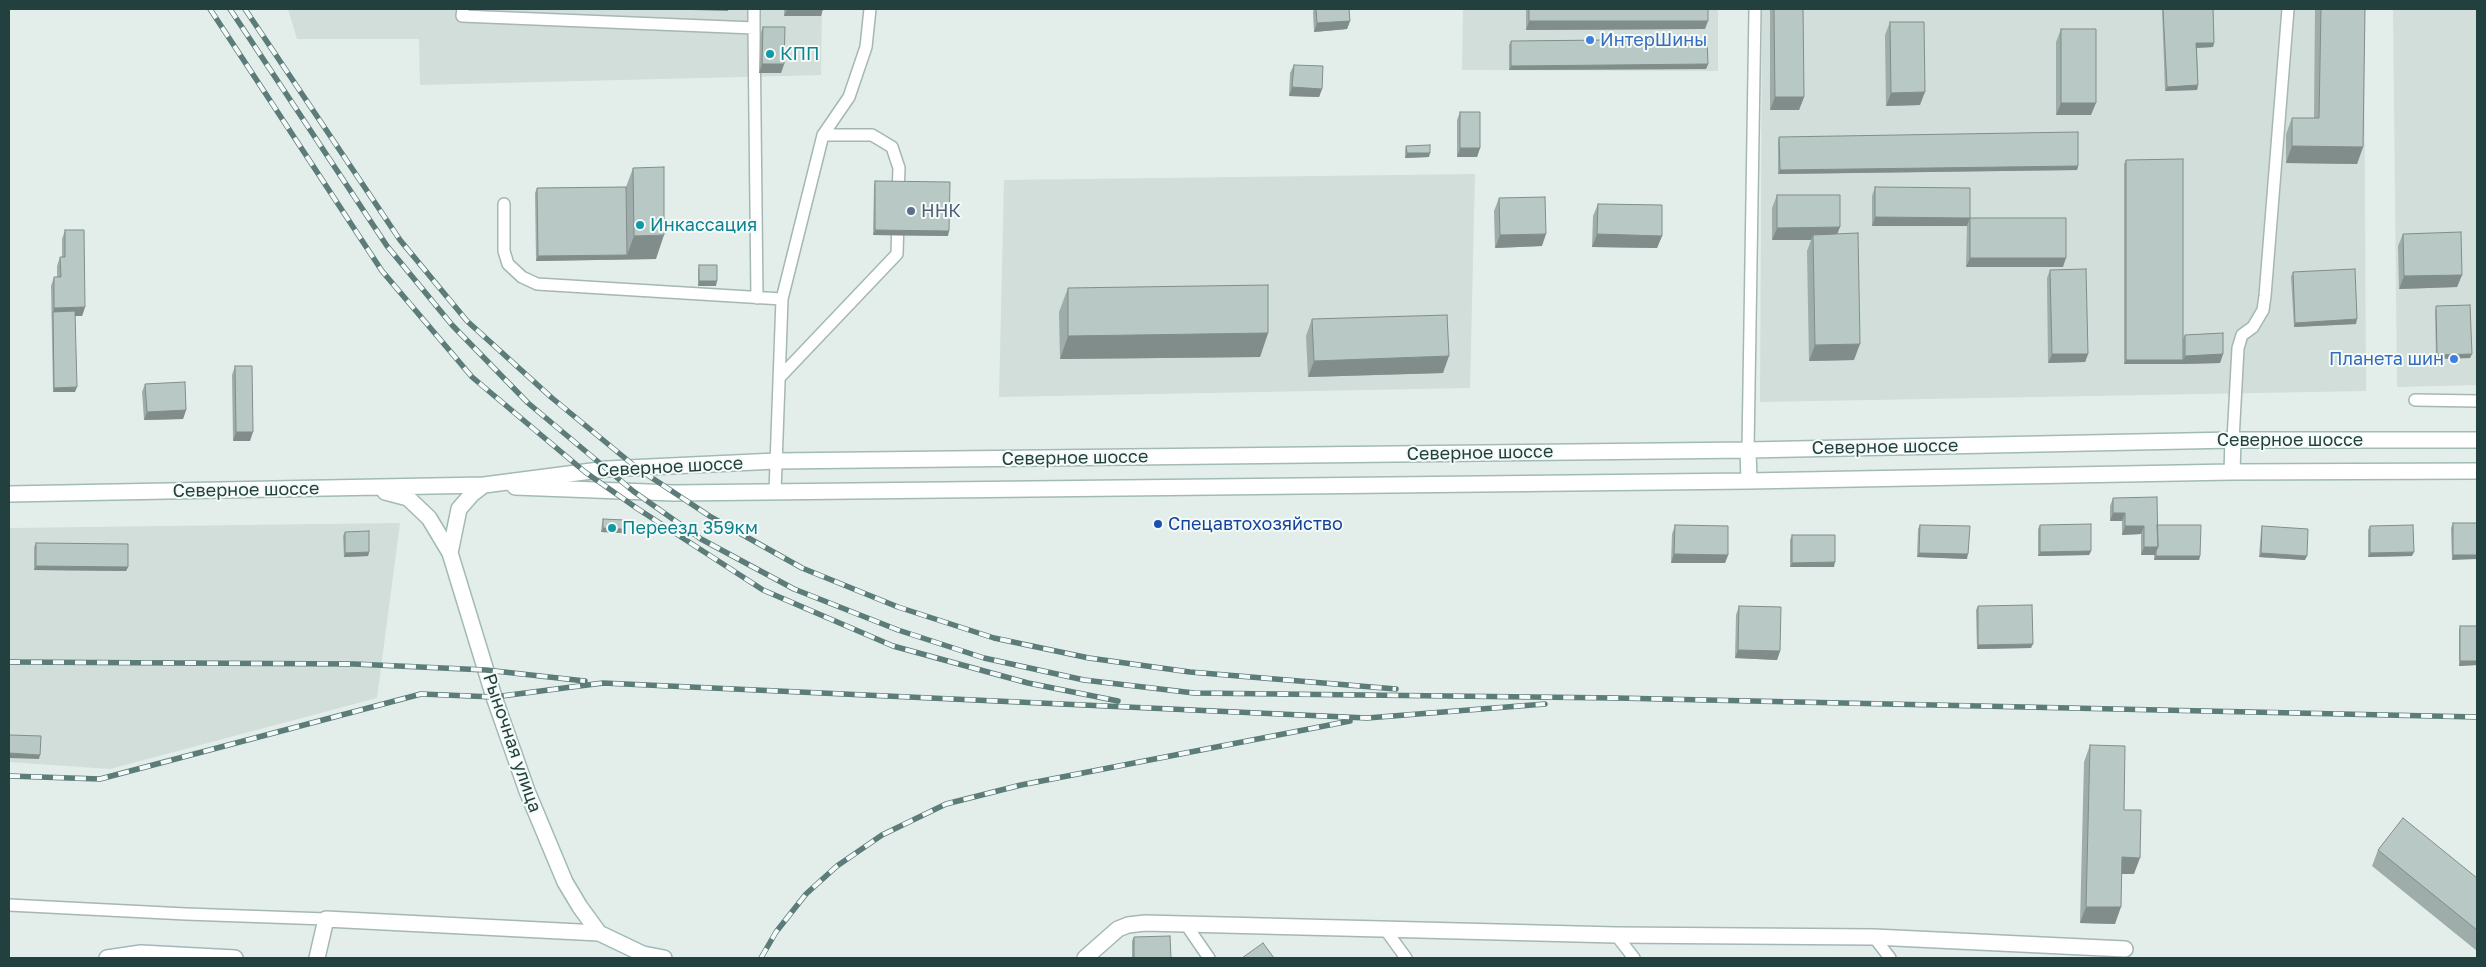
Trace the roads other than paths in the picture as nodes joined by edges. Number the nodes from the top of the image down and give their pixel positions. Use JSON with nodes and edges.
{"nodes":[{"id":1,"x":462,"y":9,"type":"edge"},
{"id":2,"x":754,"y":9,"type":"edge"},
{"id":3,"x":870,"y":9,"type":"edge"},
{"id":4,"x":1755,"y":9,"type":"edge"},
{"id":5,"x":2288,"y":9,"type":"edge"},
{"id":6,"x":754,"y":28,"type":"junction"},
{"id":7,"x":823,"y":136,"type":"junction"},
{"id":8,"x":504,"y":204,"type":"dead end"},
{"id":9,"x":757,"y":298,"type":"junction"},
{"id":10,"x":782,"y":299,"type":"junction"},
{"id":11,"x":779,"y":378,"type":"junction"},
{"id":12,"x":2415,"y":400,"type":"dead end"},
{"id":13,"x":2477,"y":401,"type":"edge"},
{"id":14,"x":2232,"y":440,"type":"junction"},
{"id":15,"x":2477,"y":440,"type":"edge"},
{"id":16,"x":1748,"y":450,"type":"junction"},
{"id":17,"x":776,"y":461,"type":"junction"},
{"id":18,"x":2477,"y":471,"type":"edge"},
{"id":19,"x":2232,"y":472,"type":"junction"},
{"id":20,"x":1749,"y":481,"type":"junction"},
{"id":21,"x":484,"y":485,"type":"junction"},
{"id":22,"x":367,"y":487,"type":"junction"},
{"id":23,"x":775,"y":492,"type":"junction"},
{"id":24,"x":9,"y":494,"type":"edge"},
{"id":25,"x":450,"y":553,"type":"junction"},
{"id":26,"x":9,"y":905,"type":"edge"},
{"id":27,"x":326,"y":919,"type":"junction"},
{"id":28,"x":1187,"y":926,"type":"junction"},
{"id":29,"x":1385,"y":929,"type":"junction"},
{"id":30,"x":599,"y":933,"type":"junction"},
{"id":31,"x":1616,"y":935,"type":"junction"},
{"id":32,"x":1874,"y":938,"type":"junction"},
{"id":33,"x":2125,"y":949,"type":"dead end"},
{"id":34,"x":107,"y":958,"type":"edge"},
{"id":35,"x":235,"y":958,"type":"edge"},
{"id":36,"x":317,"y":958,"type":"edge"},
{"id":37,"x":664,"y":958,"type":"edge"},
{"id":38,"x":1084,"y":958,"type":"edge"},
{"id":39,"x":1208,"y":958,"type":"edge"},
{"id":40,"x":1406,"y":958,"type":"edge"},
{"id":41,"x":1634,"y":958,"type":"edge"},
{"id":42,"x":1890,"y":958,"type":"edge"}],
"edges":[{"from":1,"to":6,"type":"lane"},
{"from":2,"to":6,"type":"lane"},
{"from":3,"to":7,"type":"lane"},
{"from":4,"to":16,"type":"lane"},
{"from":5,"to":14,"type":"lane"},
{"from":6,"to":9,"type":"lane"},
{"from":7,"to":10,"type":"lane"},
{"from":7,"to":11,"type":"lane"},
{"from":8,"to":9,"type":"lane"},
{"from":9,"to":10,"type":"lane"},
{"from":10,"to":11,"type":"lane"},
{"from":11,"to":17,"type":"lane"},
{"from":12,"to":13,"type":"lane"},
{"from":14,"to":15,"type":"main road","name":"Северное шоссе"},
{"from":14,"to":16,"type":"main road","name":"Северное шоссе"},
{"from":14,"to":19,"type":"main road"},
{"from":16,"to":17,"type":"main road","name":"Северное шоссе"},
{"from":16,"to":20,"type":"main road"},
{"from":17,"to":21,"type":"main road","name":"Северное шоссе"},
{"from":17,"to":23,"type":"lane"},
{"from":18,"to":19,"type":"main road","name":"Северное шоссе"},
{"from":19,"to":20,"type":"main road","name":"Северное шоссе"},
{"from":20,"to":23,"type":"main road","name":"Северное шоссе"},
{"from":21,"to":22,"type":"main road","name":"Северное шоссе"},
{"from":21,"to":23,"type":"main road","name":"Северное шоссе"},
{"from":21,"to":25,"type":"main road","name":"Рыночная улица"},
{"from":22,"to":24,"type":"main road","name":"Северное шоссе"},
{"from":22,"to":25,"type":"main road"},
{"from":25,"to":30,"type":"main road","name":"Рыночная улица"},
{"from":26,"to":27,"type":"lane"},
{"from":27,"to":30,"type":"main road"},
{"from":27,"to":36,"type":"main road"},
{"from":28,"to":29,"type":"main road"},
{"from":28,"to":38,"type":"main road"},
{"from":28,"to":39,"type":"lane"},
{"from":29,"to":31,"type":"main road"},
{"from":29,"to":40,"type":"lane"},
{"from":30,"to":37,"type":"main road","name":"Рыночная улица"},
{"from":31,"to":32,"type":"main road"},
{"from":31,"to":41,"type":"lane"},
{"from":32,"to":33,"type":"main road"},
{"from":32,"to":42,"type":"lane"},
{"from":34,"to":35,"type":"main road"}]}
